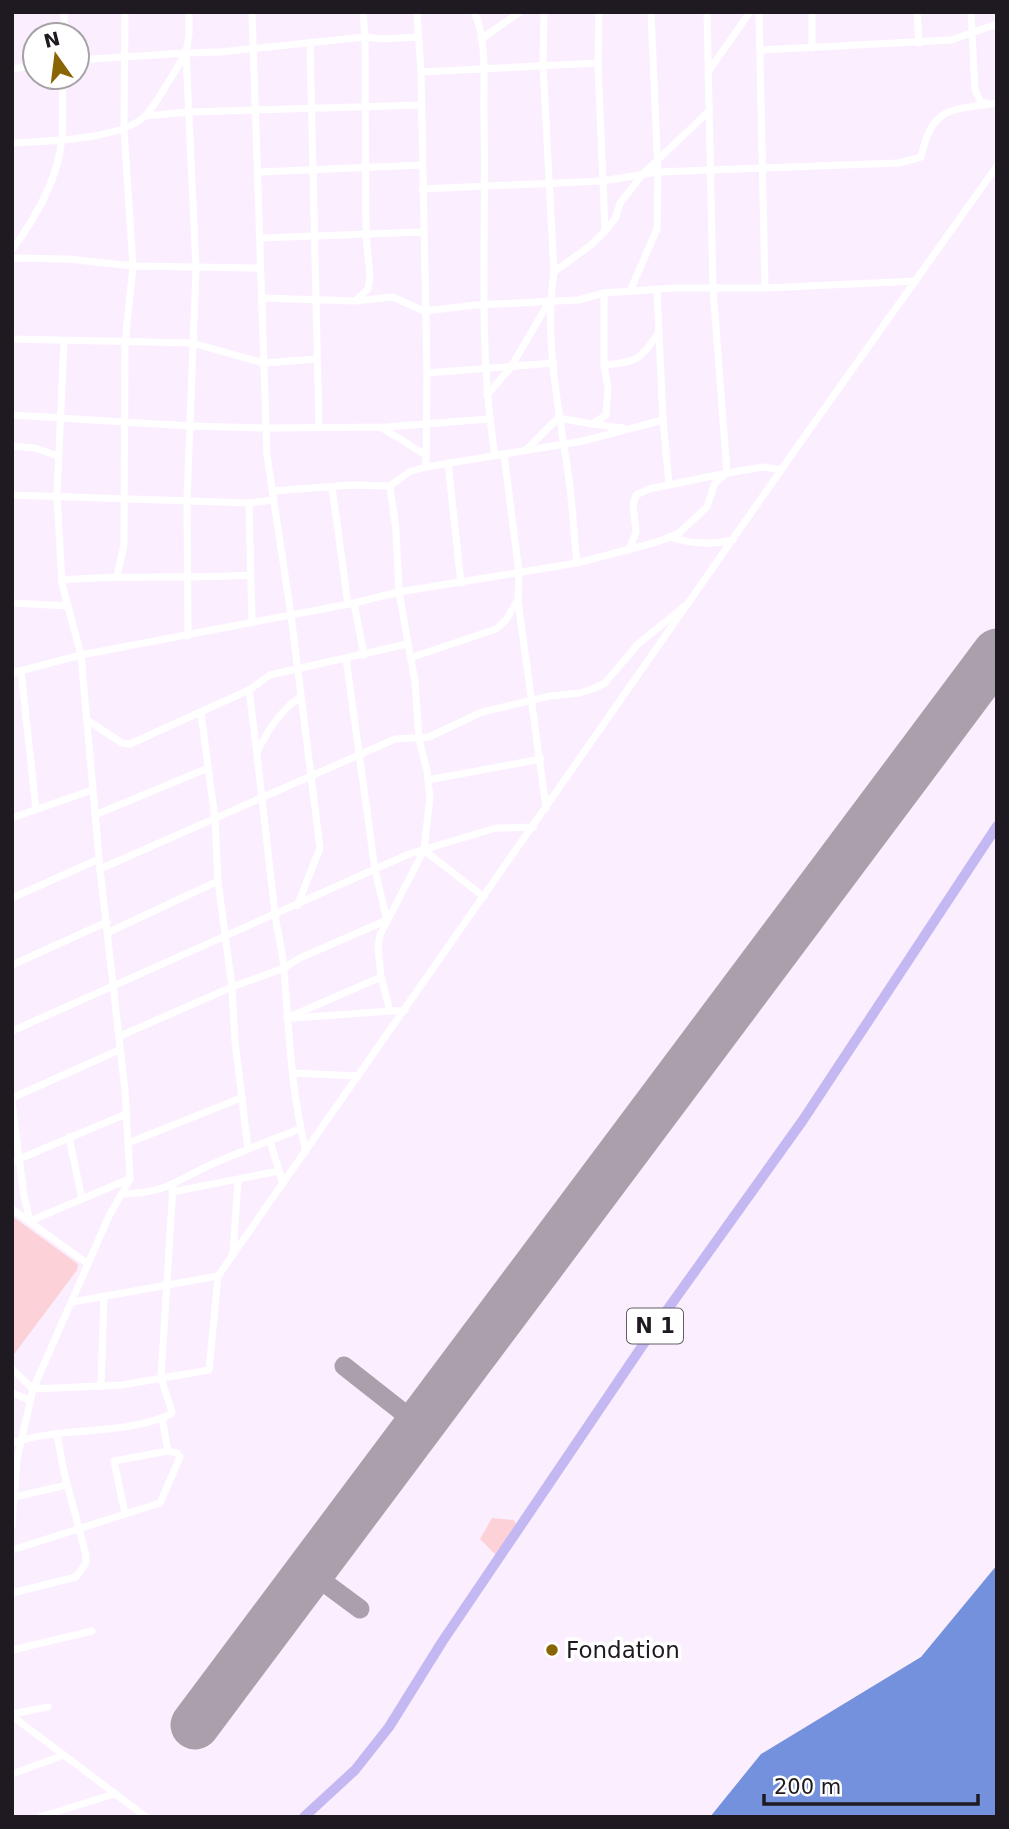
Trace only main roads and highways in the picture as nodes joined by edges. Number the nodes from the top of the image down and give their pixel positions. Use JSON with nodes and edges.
{"nodes":[{"id":1,"x":997,"y":826,"type":"edge"},
{"id":2,"x":304,"y":1817,"type":"edge"}],
"edges":[{"from":1,"to":2,"type":"highway","number":"N 1"}]}
